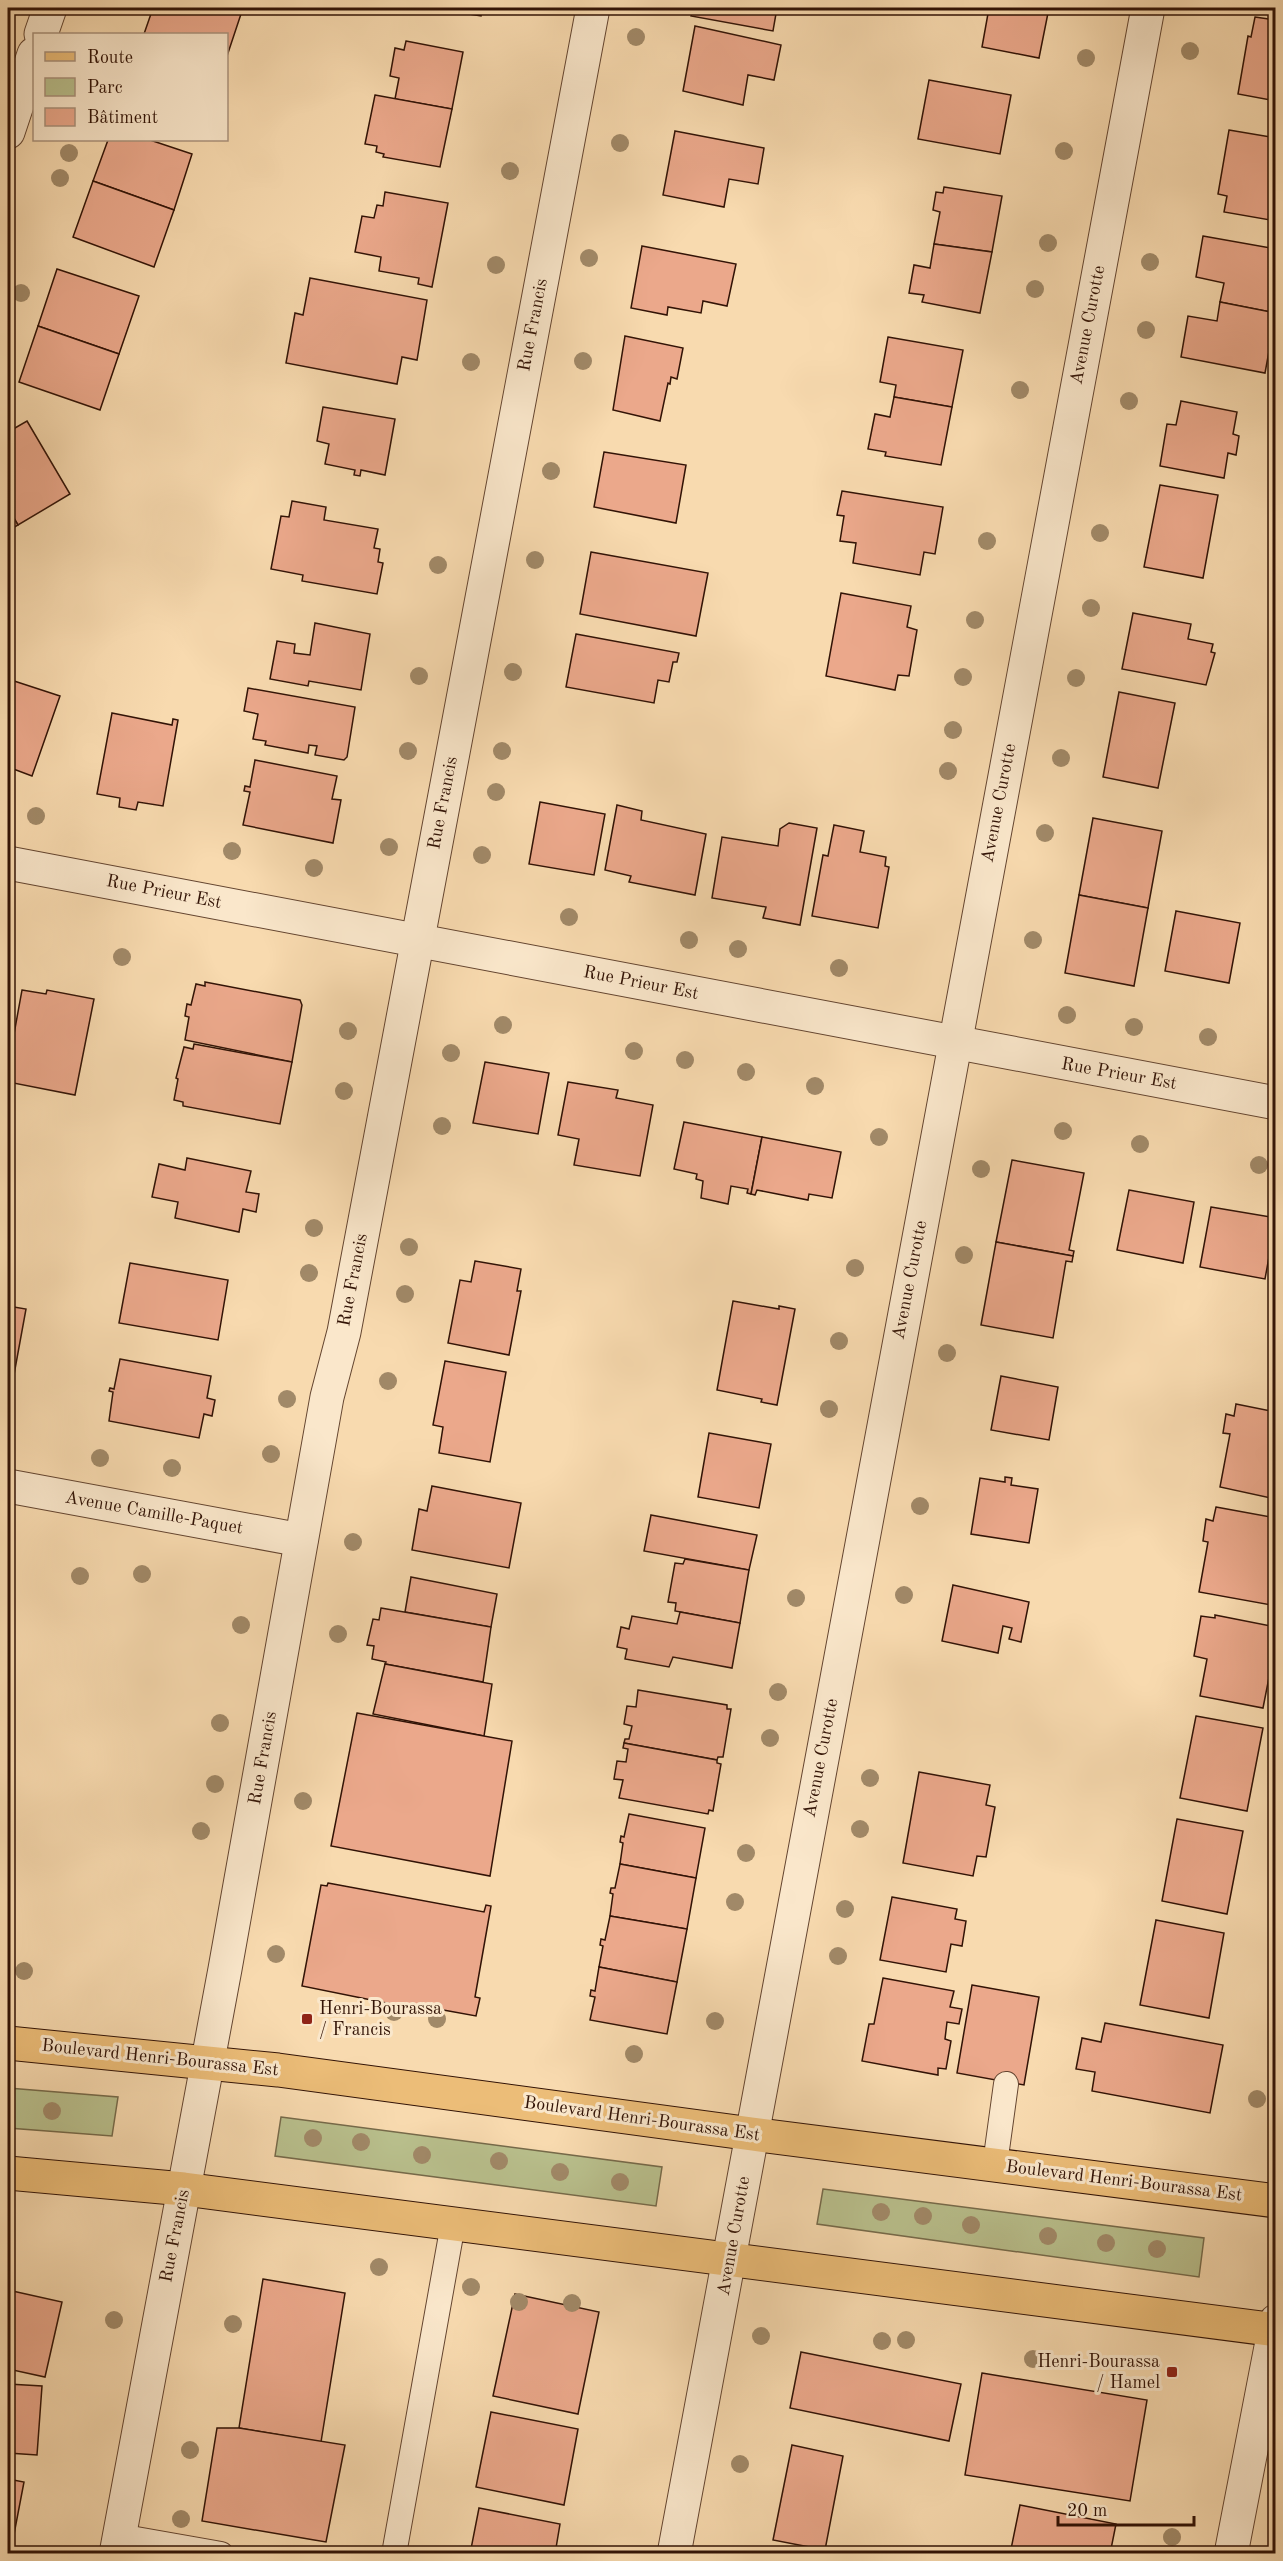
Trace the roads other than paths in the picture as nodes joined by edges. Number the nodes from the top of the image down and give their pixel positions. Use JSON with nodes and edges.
{"nodes":[{"id":1,"x":50,"y":8,"type":"edge"},
{"id":2,"x":593,"y":8,"type":"edge"},
{"id":3,"x":1148,"y":8,"type":"edge"},
{"id":4,"x":41,"y":33,"type":"edge"},
{"id":5,"x":33,"y":57,"type":"edge"},
{"id":6,"x":8,"y":132,"type":"edge"},
{"id":7,"x":8,"y":863,"type":"edge"},
{"id":8,"x":417,"y":940,"type":"junction"},
{"id":9,"x":954,"y":1043,"type":"junction"},
{"id":10,"x":1275,"y":1103,"type":"edge"},
{"id":11,"x":8,"y":1486,"type":"edge"},
{"id":12,"x":302,"y":1540,"type":"junction"},
{"id":13,"x":8,"y":2043,"type":"edge"},
{"id":14,"x":207,"y":2062,"type":"junction"},
{"id":15,"x":1006,"y":2084,"type":"dead end"},
{"id":16,"x":752,"y":2134,"type":"junction"},
{"id":17,"x":995,"y":2164,"type":"junction"},
{"id":18,"x":8,"y":2173,"type":"edge"},
{"id":19,"x":184,"y":2189,"type":"junction"},
{"id":20,"x":1275,"y":2201,"type":"edge"},
{"id":21,"x":453,"y":2224,"type":"junction"},
{"id":22,"x":730,"y":2259,"type":"junction"},
{"id":23,"x":1275,"y":2327,"type":"edge"},
{"id":24,"x":117,"y":2545,"type":"edge"},
{"id":25,"x":221,"y":2553,"type":"edge"},
{"id":26,"x":394,"y":2553,"type":"edge"},
{"id":27,"x":674,"y":2553,"type":"edge"},
{"id":28,"x":1231,"y":2553,"type":"edge"}],
"edges":[{"from":1,"to":4,"type":"street"},
{"from":2,"to":8,"type":"street","name":"Rue Francis"},
{"from":3,"to":9,"type":"street","name":"Avenue Curotte"},
{"from":5,"to":6,"type":"street"},
{"from":7,"to":8,"type":"street","name":"Rue Prieur Est"},
{"from":8,"to":9,"type":"street","name":"Rue Prieur Est"},
{"from":8,"to":12,"type":"street","name":"Rue Francis"},
{"from":9,"to":10,"type":"street","name":"Rue Prieur Est"},
{"from":9,"to":16,"type":"street","name":"Avenue Curotte"},
{"from":11,"to":12,"type":"street","name":"Avenue Camille-Paquet"},
{"from":12,"to":14,"type":"street","name":"Rue Francis"},
{"from":13,"to":14,"type":"main road","name":"Boulevard Henri-Bourassa Est"},
{"from":14,"to":16,"type":"main road","name":"Boulevard Henri-Bourassa Est"},
{"from":14,"to":19,"type":"street","name":"Rue Francis"},
{"from":15,"to":17,"type":"lane"},
{"from":16,"to":17,"type":"main road","name":"Boulevard Henri-Bourassa Est"},
{"from":16,"to":22,"type":"street","name":"Avenue Curotte"},
{"from":17,"to":20,"type":"main road","name":"Boulevard Henri-Bourassa Est"},
{"from":18,"to":19,"type":"main road"},
{"from":19,"to":21,"type":"main road"},
{"from":19,"to":24,"type":"street","name":"Rue Francis"},
{"from":21,"to":22,"type":"main road"},
{"from":21,"to":26,"type":"lane"},
{"from":22,"to":23,"type":"main road"},
{"from":22,"to":27,"type":"street","name":"Avenue Curotte"},
{"from":23,"to":28,"type":"street"},
{"from":24,"to":25,"type":"lane"}]}
